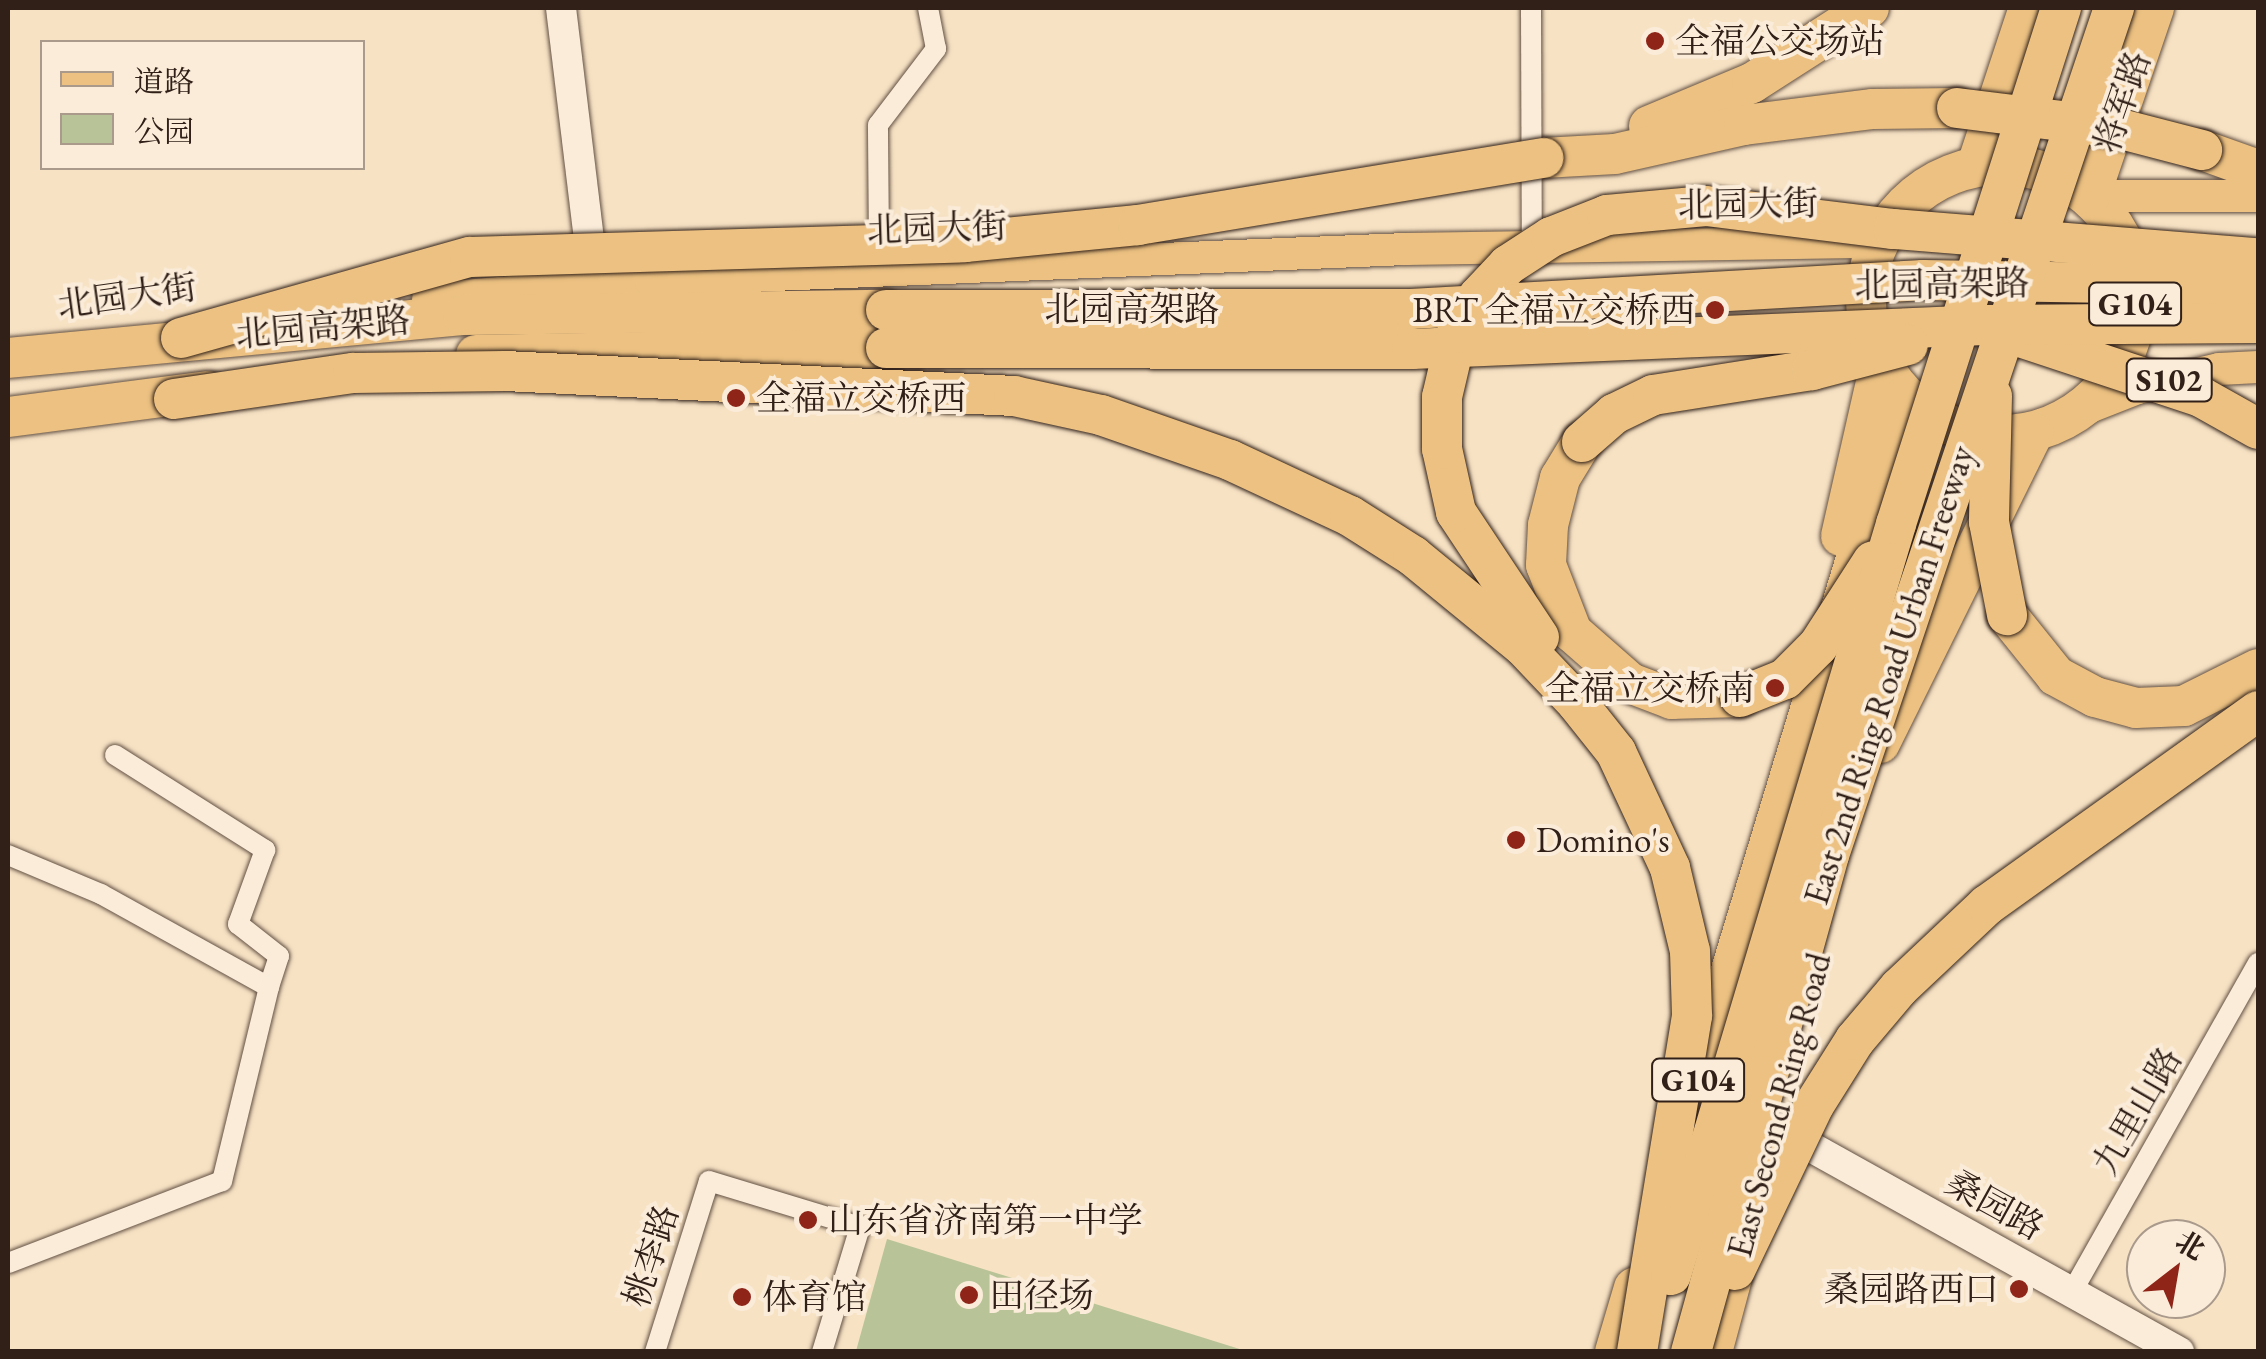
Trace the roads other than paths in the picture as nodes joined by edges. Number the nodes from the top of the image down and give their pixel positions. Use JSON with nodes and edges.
{"nodes":[{"id":1,"x":561,"y":8,"type":"edge"},
{"id":2,"x":928,"y":8,"type":"edge"},
{"id":3,"x":1531,"y":8,"type":"edge"},
{"id":4,"x":1870,"y":8,"type":"edge"},
{"id":5,"x":2029,"y":8,"type":"edge"},
{"id":6,"x":2061,"y":8,"type":"edge"},
{"id":7,"x":2114,"y":8,"type":"edge"},
{"id":8,"x":2154,"y":8,"type":"edge"},
{"id":9,"x":1543,"y":158,"type":"junction"},
{"id":10,"x":1977,"y":165,"type":"junction"},
{"id":11,"x":2258,"y":170,"type":"edge"},
{"id":12,"x":2090,"y":196,"type":"junction"},
{"id":13,"x":2258,"y":196,"type":"edge"},
{"id":14,"x":1875,"y":242,"type":"junction"},
{"id":15,"x":878,"y":246,"type":"junction"},
{"id":16,"x":1532,"y":247,"type":"junction"},
{"id":17,"x":2258,"y":258,"type":"edge"},
{"id":18,"x":595,"y":284,"type":"junction"},
{"id":19,"x":2258,"y":285,"type":"edge"},
{"id":20,"x":2258,"y":323,"type":"edge"},
{"id":21,"x":1867,"y":326,"type":"junction"},
{"id":22,"x":181,"y":338,"type":"junction"},
{"id":23,"x":1988,"y":339,"type":"junction"},
{"id":24,"x":13,"y":356,"type":"edge"},
{"id":25,"x":1880,"y":365,"type":"junction"},
{"id":26,"x":2258,"y":367,"type":"edge"},
{"id":27,"x":1905,"y":397,"type":"junction"},
{"id":28,"x":174,"y":399,"type":"junction"},
{"id":29,"x":2084,"y":409,"type":"junction"},
{"id":30,"x":8,"y":416,"type":"edge"},
{"id":31,"x":8,"y":428,"type":"edge"},
{"id":32,"x":2258,"y":429,"type":"edge"},
{"id":33,"x":2033,"y":432,"type":"junction"},
{"id":34,"x":1980,"y":434,"type":"junction"},
{"id":35,"x":1896,"y":524,"type":"junction"},
{"id":36,"x":2258,"y":668,"type":"edge"},
{"id":37,"x":1815,"y":693,"type":"junction"},
{"id":38,"x":2258,"y":711,"type":"edge"},
{"id":39,"x":1880,"y":743,"type":"junction"},
{"id":40,"x":1616,"y":752,"type":"junction"},
{"id":41,"x":115,"y":755,"type":"dead end"},
{"id":42,"x":8,"y":855,"type":"edge"},
{"id":43,"x":2258,"y":964,"type":"edge"},
{"id":44,"x":269,"y":987,"type":"junction"},
{"id":45,"x":1773,"y":1126,"type":"junction"},
{"id":46,"x":8,"y":1264,"type":"edge"},
{"id":47,"x":2073,"y":1290,"type":"junction"},
{"id":48,"x":655,"y":1352,"type":"edge"},
{"id":49,"x":822,"y":1352,"type":"edge"},
{"id":50,"x":1615,"y":1352,"type":"edge"},
{"id":51,"x":1637,"y":1352,"type":"edge"},
{"id":52,"x":1647,"y":1352,"type":"edge"},
{"id":53,"x":1690,"y":1352,"type":"edge"},
{"id":54,"x":1700,"y":1352,"type":"edge"},
{"id":55,"x":1712,"y":1352,"type":"edge"},
{"id":56,"x":2179,"y":1352,"type":"edge"}],
"edges":[{"from":1,"to":18,"type":"street"},
{"from":2,"to":15,"type":"street"},
{"from":3,"to":16,"type":"street"},
{"from":4,"to":9,"type":"highway"},
{"from":5,"to":10,"type":"highway"},
{"from":6,"to":35,"type":"highway","name":"East 2nd Ring Road Urban Freeway","bridge":true},
{"from":7,"to":23,"type":"highway","name":"East 2nd Ring Road Urban Freeway","bridge":true},
{"from":8,"to":12,"type":"highway","name":"将军路"},
{"from":9,"to":11,"type":"highway","bridge":true},
{"from":9,"to":15,"type":"highway","bridge":true},
{"from":10,"to":12,"type":"highway","number":"G104"},
{"from":10,"to":14,"type":"highway","number":"G104"},
{"from":12,"to":13,"type":"main road"},
{"from":12,"to":29,"type":"highway","number":"G104"},
{"from":14,"to":16,"type":"main road","name":"北园大街"},
{"from":14,"to":21,"type":"highway","number":"G104"},
{"from":15,"to":22,"type":"highway","bridge":true},
{"from":16,"to":18,"type":"main road","name":"北园大街"},
{"from":17,"to":40,"type":"highway","bridge":true},
{"from":18,"to":24,"type":"main road","name":"北园大街"},
{"from":19,"to":22,"type":"highway","name":"北园高架路","bridge":true},
{"from":20,"to":23,"type":"highway","name":"北园高架路","bridge":true},
{"from":21,"to":25,"type":"highway","number":"G104"},
{"from":21,"to":31,"type":"main road"},
{"from":22,"to":24,"type":"highway","name":"北园高架路"},
{"from":23,"to":28,"type":"highway","name":"北园高架路","bridge":true},
{"from":23,"to":32,"type":"highway","bridge":true},
{"from":23,"to":35,"type":"highway","bridge":true},
{"from":23,"to":36,"type":"highway","bridge":true},
{"from":23,"to":53,"type":"highway","name":"East 2nd Ring Road Urban Freeway","bridge":true},
{"from":25,"to":27,"type":"highway","number":"G104"},
{"from":25,"to":37,"type":"highway","number":"G104"},
{"from":26,"to":29,"type":"main road","number":"S102"},
{"from":27,"to":34,"type":"highway","number":"G104"},
{"from":27,"to":37,"type":"highway","number":"G104"},
{"from":28,"to":30,"type":"highway"},
{"from":28,"to":40,"type":"highway","bridge":true},
{"from":29,"to":33,"type":"highway","number":"G104"},
{"from":33,"to":34,"type":"highway","number":"G104"},
{"from":33,"to":39,"type":"highway","name":"East Second Ring Road","number":"G104"},
{"from":34,"to":39,"type":"highway","name":"East Second Ring Road","number":"G104"},
{"from":35,"to":52,"type":"highway","name":"East 2nd Ring Road Urban Freeway","bridge":true},
{"from":37,"to":50,"type":"highway","number":"G104"},
{"from":38,"to":54,"type":"highway","bridge":true},
{"from":39,"to":45,"type":"highway","name":"East Second Ring Road","number":"G104"},
{"from":40,"to":51,"type":"highway","bridge":true},
{"from":41,"to":44,"type":"street"},
{"from":42,"to":44,"type":"street"},
{"from":43,"to":47,"type":"street","name":"九里山路"},
{"from":44,"to":46,"type":"street"},
{"from":45,"to":47,"type":"street","name":"桑园路"},
{"from":45,"to":55,"type":"highway","name":"East Second Ring Road","number":"G104"},
{"from":47,"to":56,"type":"street","name":"桑园路"},
{"from":48,"to":49,"type":"street","name":"桃李路"}]}
